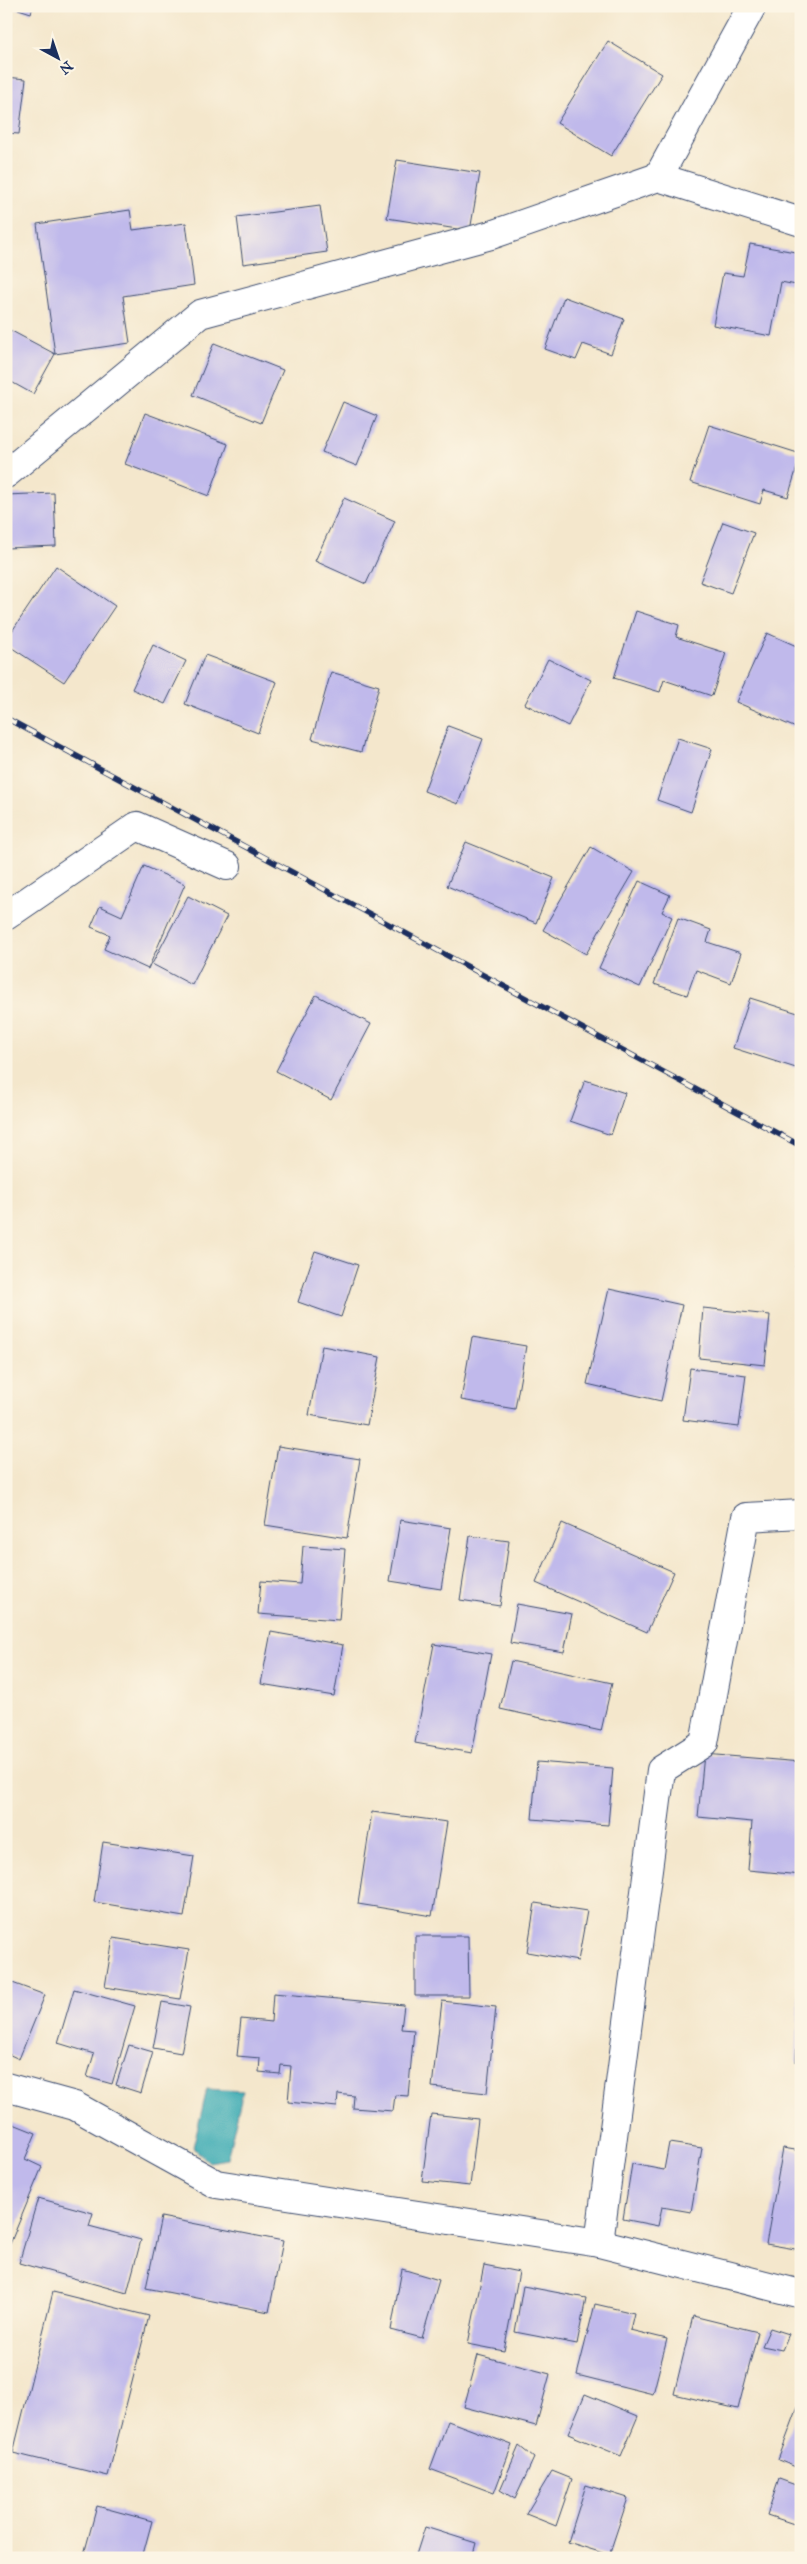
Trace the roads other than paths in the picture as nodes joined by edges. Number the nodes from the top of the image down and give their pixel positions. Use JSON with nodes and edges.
{"nodes":[{"id":1,"x":752,"y":6,"type":"edge"},
{"id":2,"x":658,"y":177,"type":"junction"},
{"id":3,"x":801,"y":222,"type":"edge"},
{"id":4,"x":6,"y":474,"type":"edge"},
{"id":5,"x":227,"y":866,"type":"dead end"},
{"id":6,"x":6,"y":916,"type":"edge"},
{"id":7,"x":801,"y":1514,"type":"edge"},
{"id":8,"x":6,"y":2087,"type":"edge"},
{"id":9,"x":599,"y":2243,"type":"junction"},
{"id":10,"x":801,"y":2294,"type":"edge"}],
"edges":[{"from":1,"to":2,"type":"street"},
{"from":2,"to":3,"type":"street"},
{"from":2,"to":4,"type":"street"},
{"from":5,"to":6,"type":"street"},
{"from":7,"to":9,"type":"street"},
{"from":8,"to":9,"type":"street"},
{"from":9,"to":10,"type":"street"}]}
